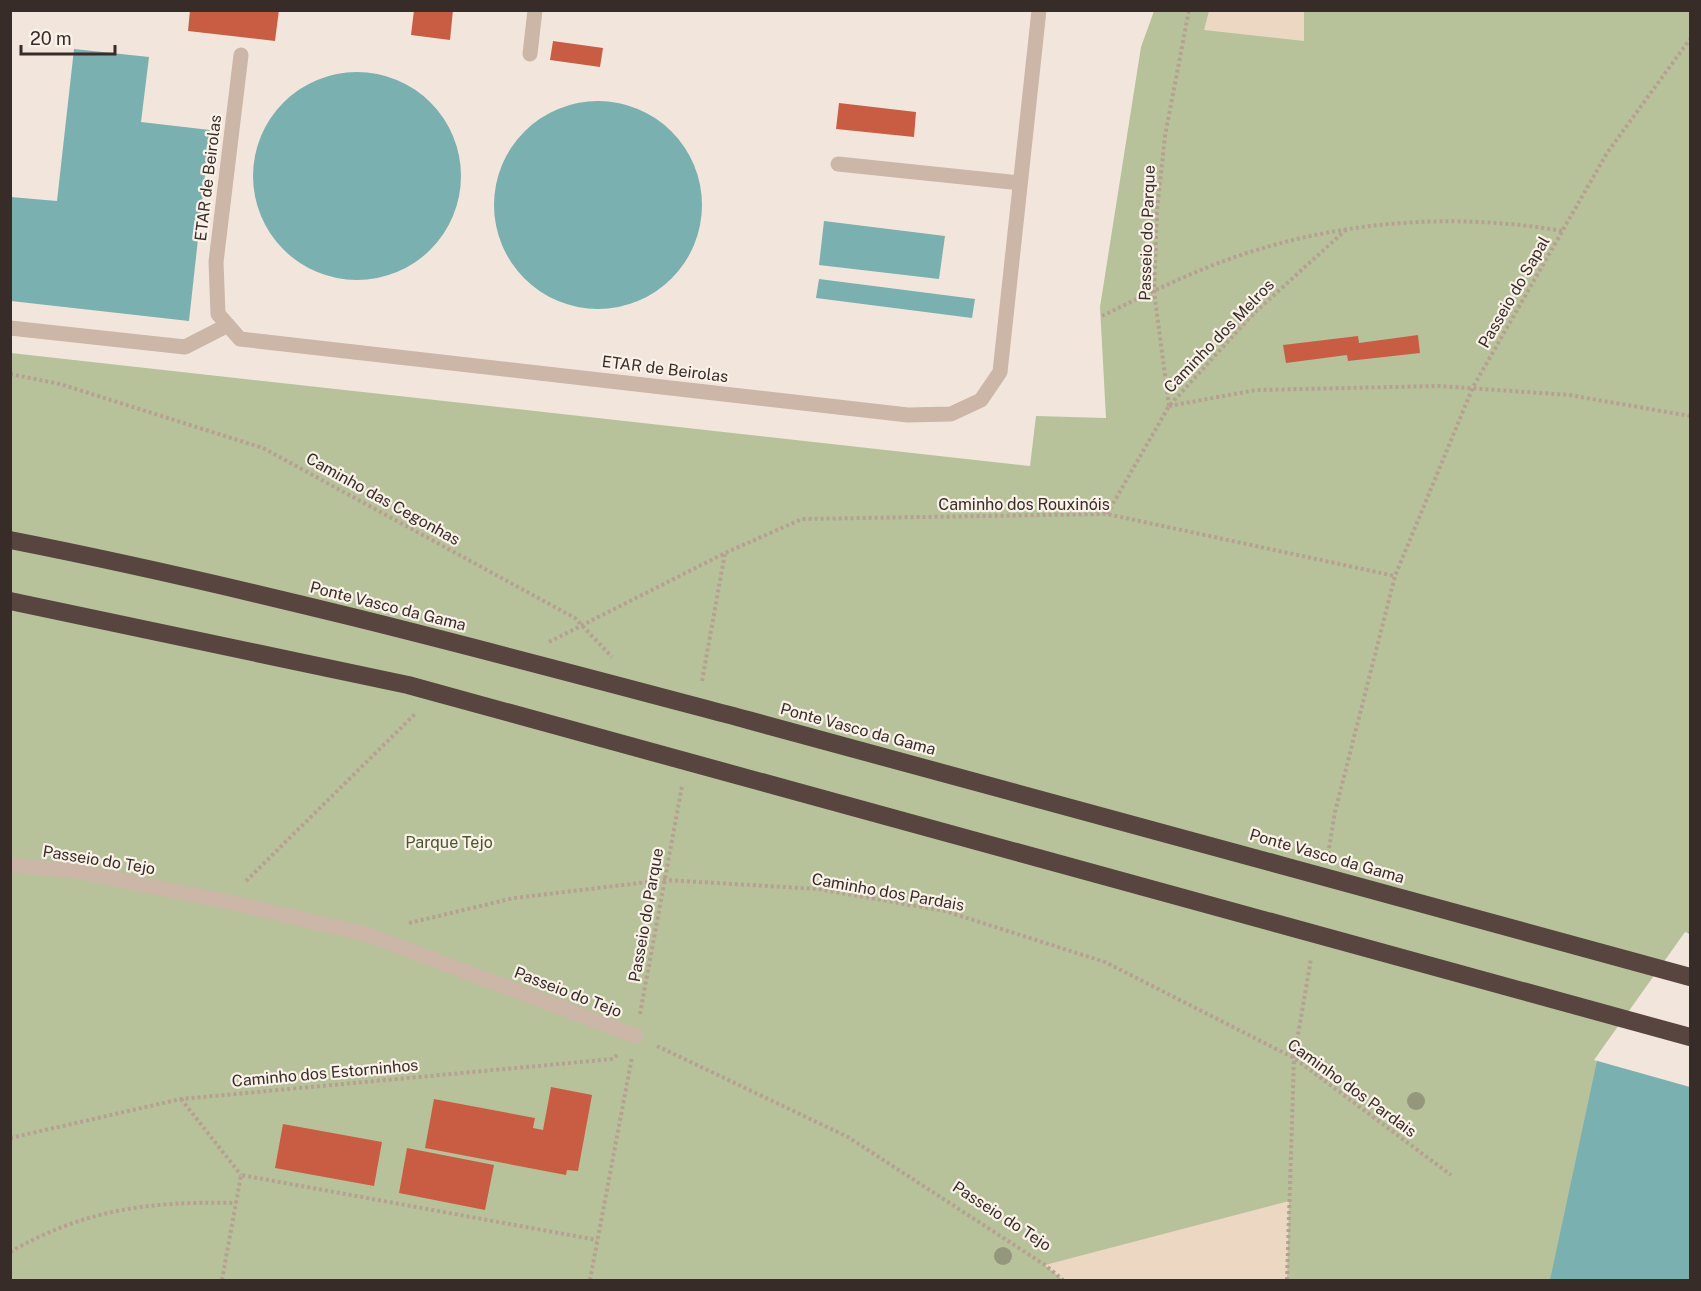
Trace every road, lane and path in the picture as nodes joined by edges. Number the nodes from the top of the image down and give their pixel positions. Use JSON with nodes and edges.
{"nodes":[{"id":1,"x":535,"y":10,"type":"edge"},
{"id":2,"x":1038,"y":10,"type":"edge"},
{"id":3,"x":1189,"y":10,"type":"edge"},
{"id":4,"x":1690,"y":39,"type":"edge"},
{"id":5,"x":530,"y":54,"type":"dead end"},
{"id":6,"x":241,"y":55,"type":"dead end"},
{"id":7,"x":838,"y":164,"type":"dead end"},
{"id":8,"x":1020,"y":183,"type":"junction"},
{"id":9,"x":1348,"y":227,"type":"junction"},
{"id":10,"x":1562,"y":231,"type":"junction"},
{"id":11,"x":1154,"y":291,"type":"junction"},
{"id":12,"x":1102,"y":316,"type":"dead end"},
{"id":13,"x":228,"y":325,"type":"junction"},
{"id":14,"x":10,"y":328,"type":"edge"},
{"id":15,"x":10,"y":374,"type":"edge"},
{"id":16,"x":1473,"y":387,"type":"junction"},
{"id":17,"x":1169,"y":406,"type":"junction"},
{"id":18,"x":1690,"y":416,"type":"edge"},
{"id":19,"x":1107,"y":514,"type":"junction"},
{"id":20,"x":10,"y":540,"type":"edge"},
{"id":21,"x":1395,"y":576,"type":"joint"},
{"id":22,"x":10,"y":601,"type":"edge"},
{"id":23,"x":613,"y":658,"type":"dead end"},
{"id":24,"x":699,"y":693,"type":"dead end"},
{"id":25,"x":683,"y":783,"type":"dead end"},
{"id":26,"x":10,"y":865,"type":"edge"},
{"id":27,"x":665,"y":880,"type":"junction"},
{"id":28,"x":366,"y":934,"type":"junction"},
{"id":29,"x":1690,"y":977,"type":"edge"},
{"id":30,"x":636,"y":1036,"type":"junction"},
{"id":31,"x":1690,"y":1037,"type":"edge"},
{"id":32,"x":181,"y":1099,"type":"junction"},
{"id":33,"x":10,"y":1138,"type":"edge"},
{"id":34,"x":241,"y":1174,"type":"junction"},
{"id":35,"x":1451,"y":1175,"type":"dead end"},
{"id":36,"x":236,"y":1203,"type":"junction"},
{"id":37,"x":597,"y":1240,"type":"junction"},
{"id":38,"x":10,"y":1252,"type":"edge"},
{"id":39,"x":222,"y":1281,"type":"edge"},
{"id":40,"x":590,"y":1281,"type":"edge"},
{"id":41,"x":1063,"y":1281,"type":"edge"}],
"edges":[{"from":1,"to":5,"type":"street"},
{"from":2,"to":8,"type":"street","name":"ETAR de Beirolas"},
{"from":3,"to":11,"type":"path","name":"Passeio do Parque"},
{"from":4,"to":10,"type":"path","name":"Passeio do Sapal"},
{"from":6,"to":13,"type":"street","name":"ETAR de Beirolas"},
{"from":7,"to":8,"type":"street"},
{"from":8,"to":13,"type":"street","name":"ETAR de Beirolas"},
{"from":9,"to":10,"type":"path"},
{"from":9,"to":11,"type":"path"},
{"from":9,"to":17,"type":"path","name":"Caminho dos Melros"},
{"from":10,"to":16,"type":"path","name":"Passeio do Sapal"},
{"from":11,"to":12,"type":"path"},
{"from":11,"to":17,"type":"path","name":"Passeio do Parque"},
{"from":13,"to":14,"type":"street"},
{"from":15,"to":23,"type":"path","name":"Caminho das Cegonhas"},
{"from":16,"to":17,"type":"path","name":"Caminho dos Melros"},
{"from":16,"to":18,"type":"path","name":"Caminho dos Melros"},
{"from":16,"to":21,"type":"path","name":"Passeio do Sapal"},
{"from":17,"to":19,"type":"path"},
{"from":19,"to":21,"type":"path","name":"Caminho dos Rouxinóis"},
{"from":19,"to":24,"type":"path","name":"Caminho dos Rouxinóis"},
{"from":20,"to":29,"type":"highway","name":"Ponte Vasco da Gama"},
{"from":22,"to":31,"type":"highway"},
{"from":25,"to":27,"type":"path","name":"Passeio do Parque"},
{"from":26,"to":28,"type":"street","name":"Passeio do Tejo"},
{"from":27,"to":28,"type":"path","name":"Caminho dos Pardais"},
{"from":27,"to":30,"type":"path","name":"Passeio do Parque"},
{"from":27,"to":35,"type":"path","name":"Caminho dos Pardais"},
{"from":28,"to":30,"type":"street","name":"Passeio do Tejo"},
{"from":30,"to":32,"type":"path","name":"Caminho dos Estorninhos"},
{"from":30,"to":37,"type":"path","name":"Passeio do Parque"},
{"from":30,"to":41,"type":"path","name":"Passeio do Tejo"},
{"from":32,"to":33,"type":"path","name":"Caminho dos Estorninhos"},
{"from":32,"to":34,"type":"path"},
{"from":34,"to":36,"type":"path"},
{"from":34,"to":37,"type":"path"},
{"from":36,"to":38,"type":"path"},
{"from":36,"to":39,"type":"path"},
{"from":37,"to":40,"type":"path","name":"Passeio do Parque"}]}
